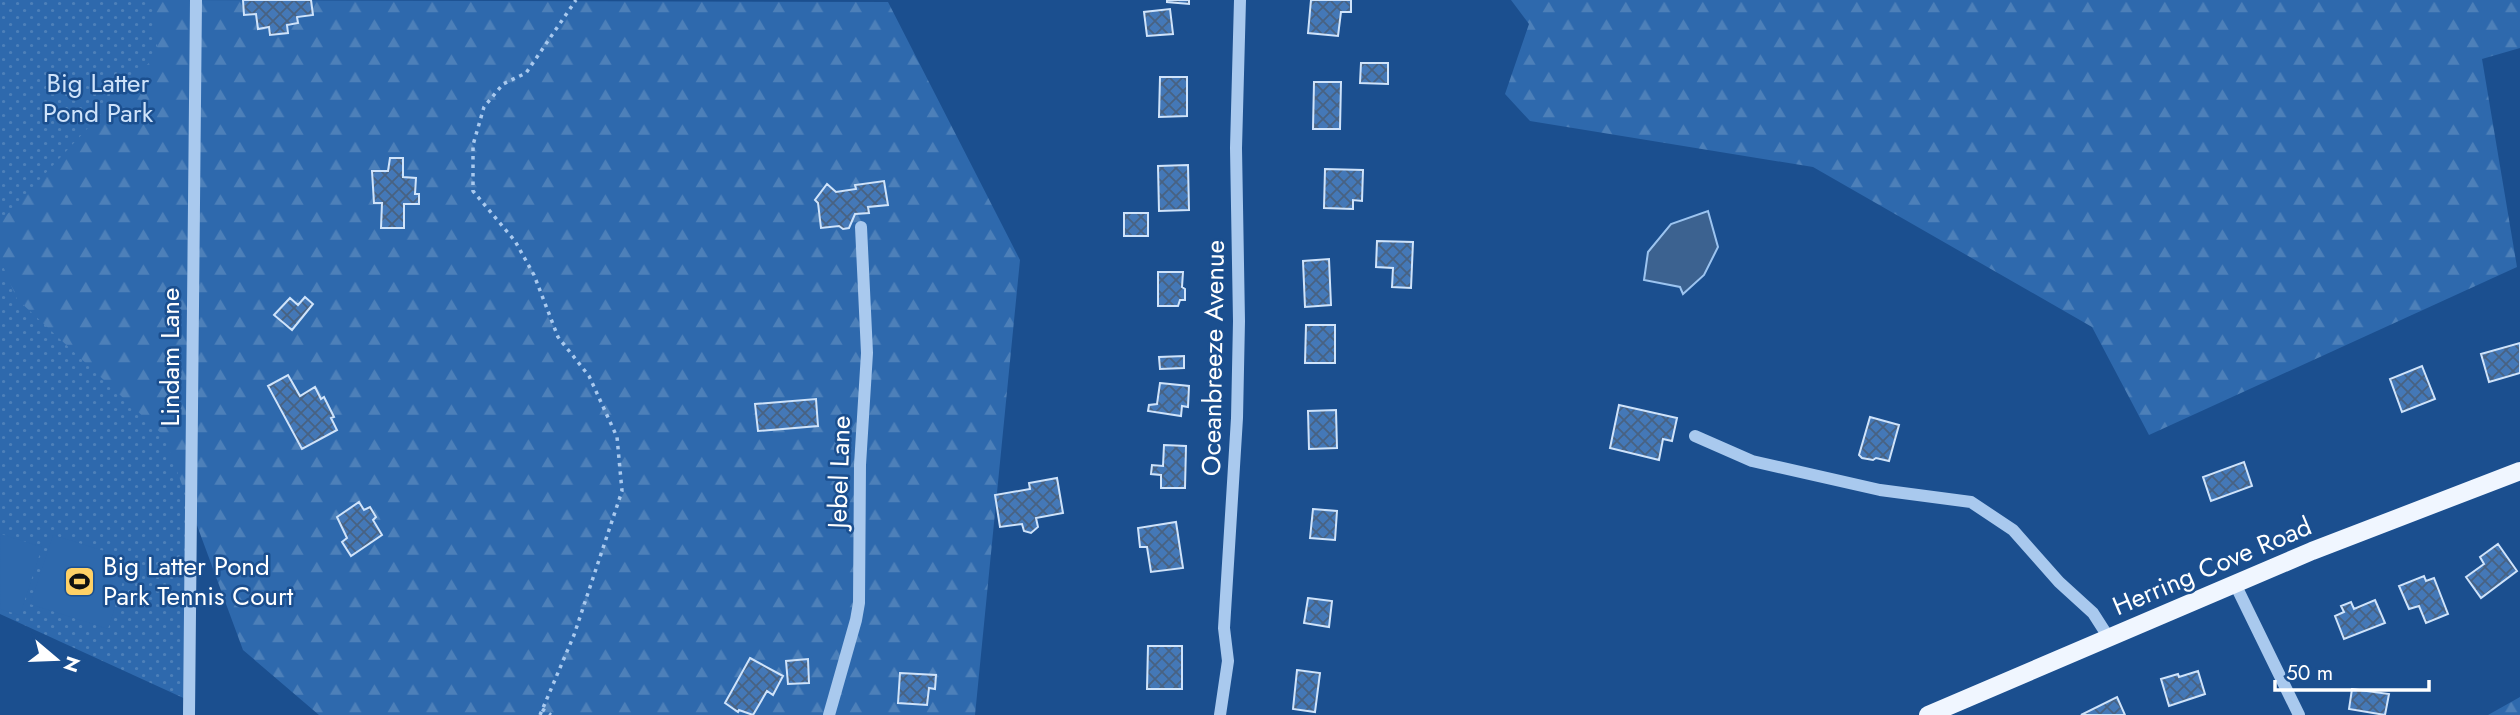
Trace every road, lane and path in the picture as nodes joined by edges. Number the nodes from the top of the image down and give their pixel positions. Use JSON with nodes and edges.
{"nodes":[{"id":1,"x":196,"y":0,"type":"edge"},
{"id":2,"x":576,"y":0,"type":"edge"},
{"id":3,"x":1240,"y":0,"type":"edge"},
{"id":4,"x":861,"y":227,"type":"dead end"},
{"id":5,"x":1695,"y":436,"type":"dead end"},
{"id":6,"x":2520,"y":471,"type":"edge"},
{"id":7,"x":2235,"y":586,"type":"junction"},
{"id":8,"x":2109,"y":638,"type":"junction"},
{"id":9,"x":542,"y":709,"type":"junction"},
{"id":10,"x":189,"y":715,"type":"edge"},
{"id":11,"x":540,"y":715,"type":"edge"},
{"id":12,"x":551,"y":715,"type":"edge"},
{"id":13,"x":829,"y":715,"type":"edge"},
{"id":14,"x":1220,"y":715,"type":"edge"},
{"id":15,"x":1928,"y":715,"type":"edge"},
{"id":16,"x":2300,"y":715,"type":"edge"}],
"edges":[{"from":1,"to":10,"type":"street","name":"Lindam Lane"},
{"from":2,"to":9,"type":"path"},
{"from":3,"to":14,"type":"street","name":"Oceanbreeze Avenue"},
{"from":4,"to":13,"type":"street","name":"Jebel Lane"},
{"from":5,"to":8,"type":"street"},
{"from":6,"to":7,"type":"main road","name":"Herring Cove Road"},
{"from":7,"to":8,"type":"main road","name":"Herring Cove Road"},
{"from":7,"to":16,"type":"street"},
{"from":8,"to":15,"type":"main road","name":"Herring Cove Road"},
{"from":9,"to":11,"type":"path"},
{"from":9,"to":12,"type":"path"}]}
